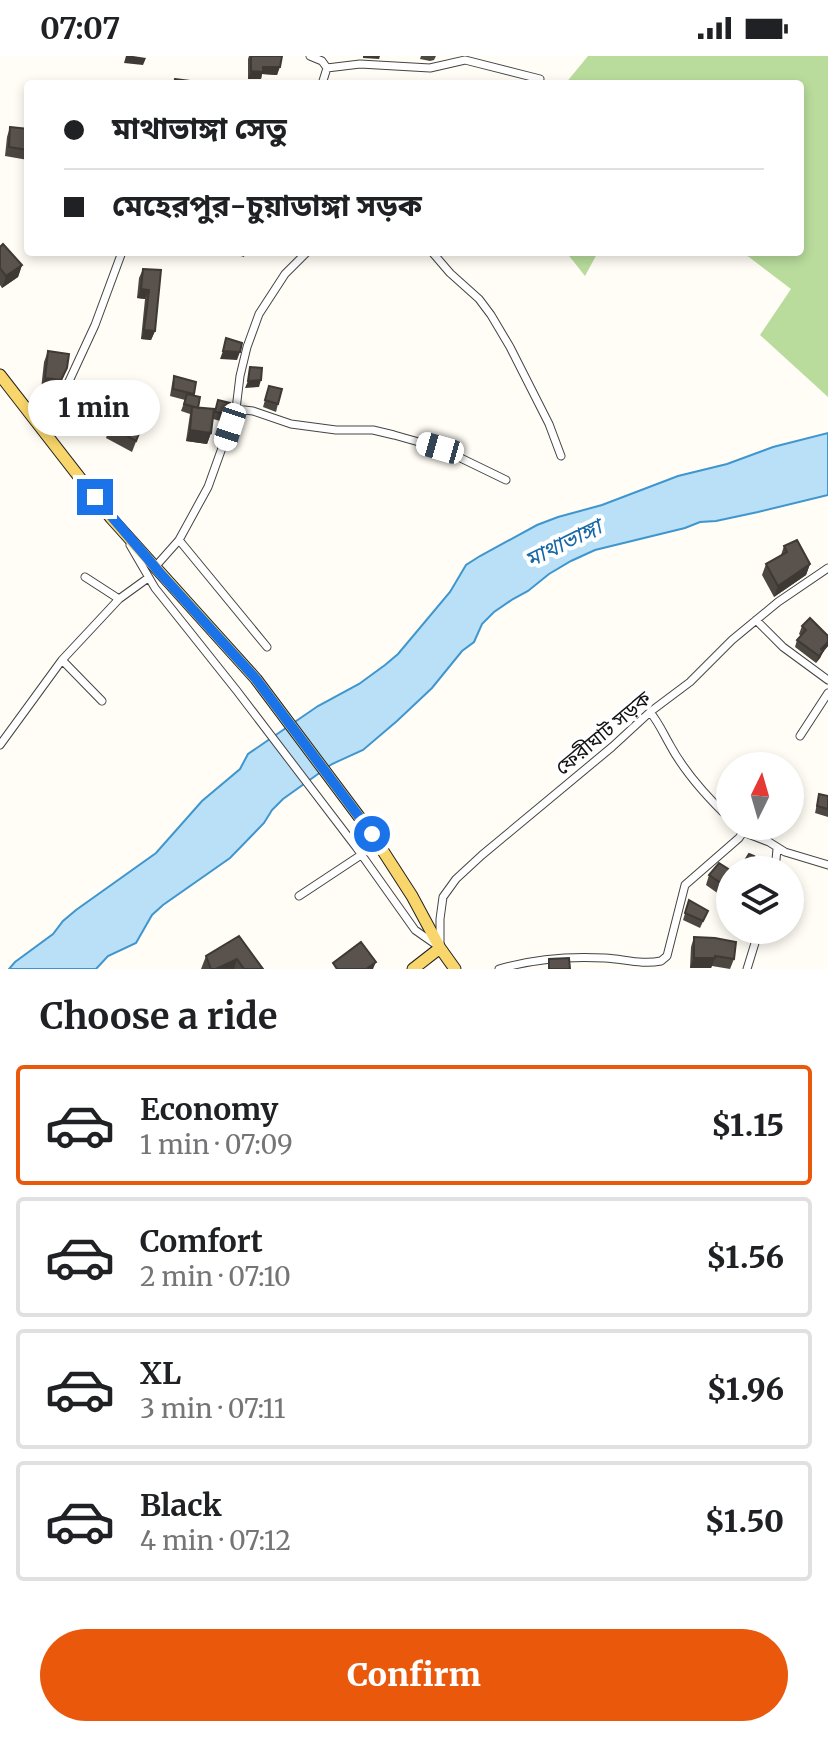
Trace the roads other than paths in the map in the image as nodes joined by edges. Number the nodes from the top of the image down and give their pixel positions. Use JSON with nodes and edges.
{"nodes":[{"id":1,"x":310,"y":56,"type":"edge"},
{"id":2,"x":327,"y":68,"type":"junction"},
{"id":3,"x":540,"y":79,"type":"dead end"},
{"id":4,"x":323,"y":80,"type":"edge"},
{"id":5,"x":121,"y":256,"type":"edge"},
{"id":6,"x":303,"y":256,"type":"edge"},
{"id":7,"x":435,"y":256,"type":"edge"},
{"id":8,"x":0,"y":375,"type":"edge"},
{"id":9,"x":236,"y":409,"type":"junction"},
{"id":10,"x":45,"y":433,"type":"junction"},
{"id":11,"x":561,"y":456,"type":"dead end"},
{"id":12,"x":506,"y":480,"type":"dead end"},
{"id":13,"x":122,"y":530,"type":"junction"},
{"id":14,"x":179,"y":540,"type":"junction"},
{"id":15,"x":155,"y":567,"type":"junction"},
{"id":16,"x":828,"y":568,"type":"edge"},
{"id":17,"x":85,"y":577,"type":"dead end"},
{"id":18,"x":148,"y":578,"type":"junction"},
{"id":19,"x":119,"y":599,"type":"junction"},
{"id":20,"x":756,"y":620,"type":"junction"},
{"id":21,"x":267,"y":647,"type":"dead end"},
{"id":22,"x":62,"y":660,"type":"junction"},
{"id":23,"x":828,"y":680,"type":"edge"},
{"id":24,"x":828,"y":693,"type":"edge"},
{"id":25,"x":102,"y":701,"type":"dead end"},
{"id":26,"x":650,"y":712,"type":"junction"},
{"id":27,"x":800,"y":736,"type":"dead end"},
{"id":28,"x":0,"y":745,"type":"edge"},
{"id":29,"x":716,"y":804,"type":"edge"},
{"id":30,"x":737,"y":840,"type":"edge"},
{"id":31,"x":765,"y":840,"type":"edge"},
{"id":32,"x":777,"y":849,"type":"junction"},
{"id":33,"x":361,"y":855,"type":"junction"},
{"id":34,"x":776,"y":856,"type":"edge"},
{"id":35,"x":828,"y":865,"type":"edge"},
{"id":36,"x":299,"y":896,"type":"dead end"},
{"id":37,"x":755,"y":944,"type":"edge"},
{"id":38,"x":440,"y":948,"type":"junction"},
{"id":39,"x":413,"y":969,"type":"edge"},
{"id":40,"x":455,"y":969,"type":"edge"},
{"id":41,"x":499,"y":969,"type":"edge"},
{"id":42,"x":747,"y":969,"type":"edge"}],
"edges":[{"from":1,"to":2,"type":"street"},
{"from":2,"to":3,"type":"street"},
{"from":2,"to":4,"type":"street"},
{"from":5,"to":10,"type":"street"},
{"from":6,"to":9,"type":"street"},
{"from":7,"to":11,"type":"street"},
{"from":8,"to":10,"type":"main road"},
{"from":9,"to":12,"type":"street"},
{"from":9,"to":14,"type":"street"},
{"from":10,"to":13,"type":"main road"},
{"from":13,"to":15,"type":"main road"},
{"from":13,"to":18,"type":"street"},
{"from":14,"to":15,"type":"street"},
{"from":14,"to":21,"type":"street"},
{"from":15,"to":38,"type":"main road"},
{"from":16,"to":20,"type":"street","name":"ফেরীঘাট সড়ক"},
{"from":17,"to":19,"type":"street"},
{"from":18,"to":19,"type":"street"},
{"from":18,"to":33,"type":"street"},
{"from":19,"to":22,"type":"street"},
{"from":20,"to":23,"type":"street"},
{"from":20,"to":26,"type":"street","name":"ফেরীঘাট সড়ক"},
{"from":22,"to":25,"type":"street"},
{"from":22,"to":28,"type":"street"},
{"from":24,"to":27,"type":"street"},
{"from":26,"to":29,"type":"street"},
{"from":26,"to":38,"type":"street","name":"ফেরীঘাট সড়ক"},
{"from":30,"to":41,"type":"street"},
{"from":31,"to":32,"type":"street"},
{"from":32,"to":34,"type":"street"},
{"from":32,"to":35,"type":"street"},
{"from":33,"to":36,"type":"street"},
{"from":33,"to":38,"type":"street"},
{"from":37,"to":42,"type":"street"},
{"from":38,"to":39,"type":"main road"},
{"from":38,"to":40,"type":"main road"}]}
